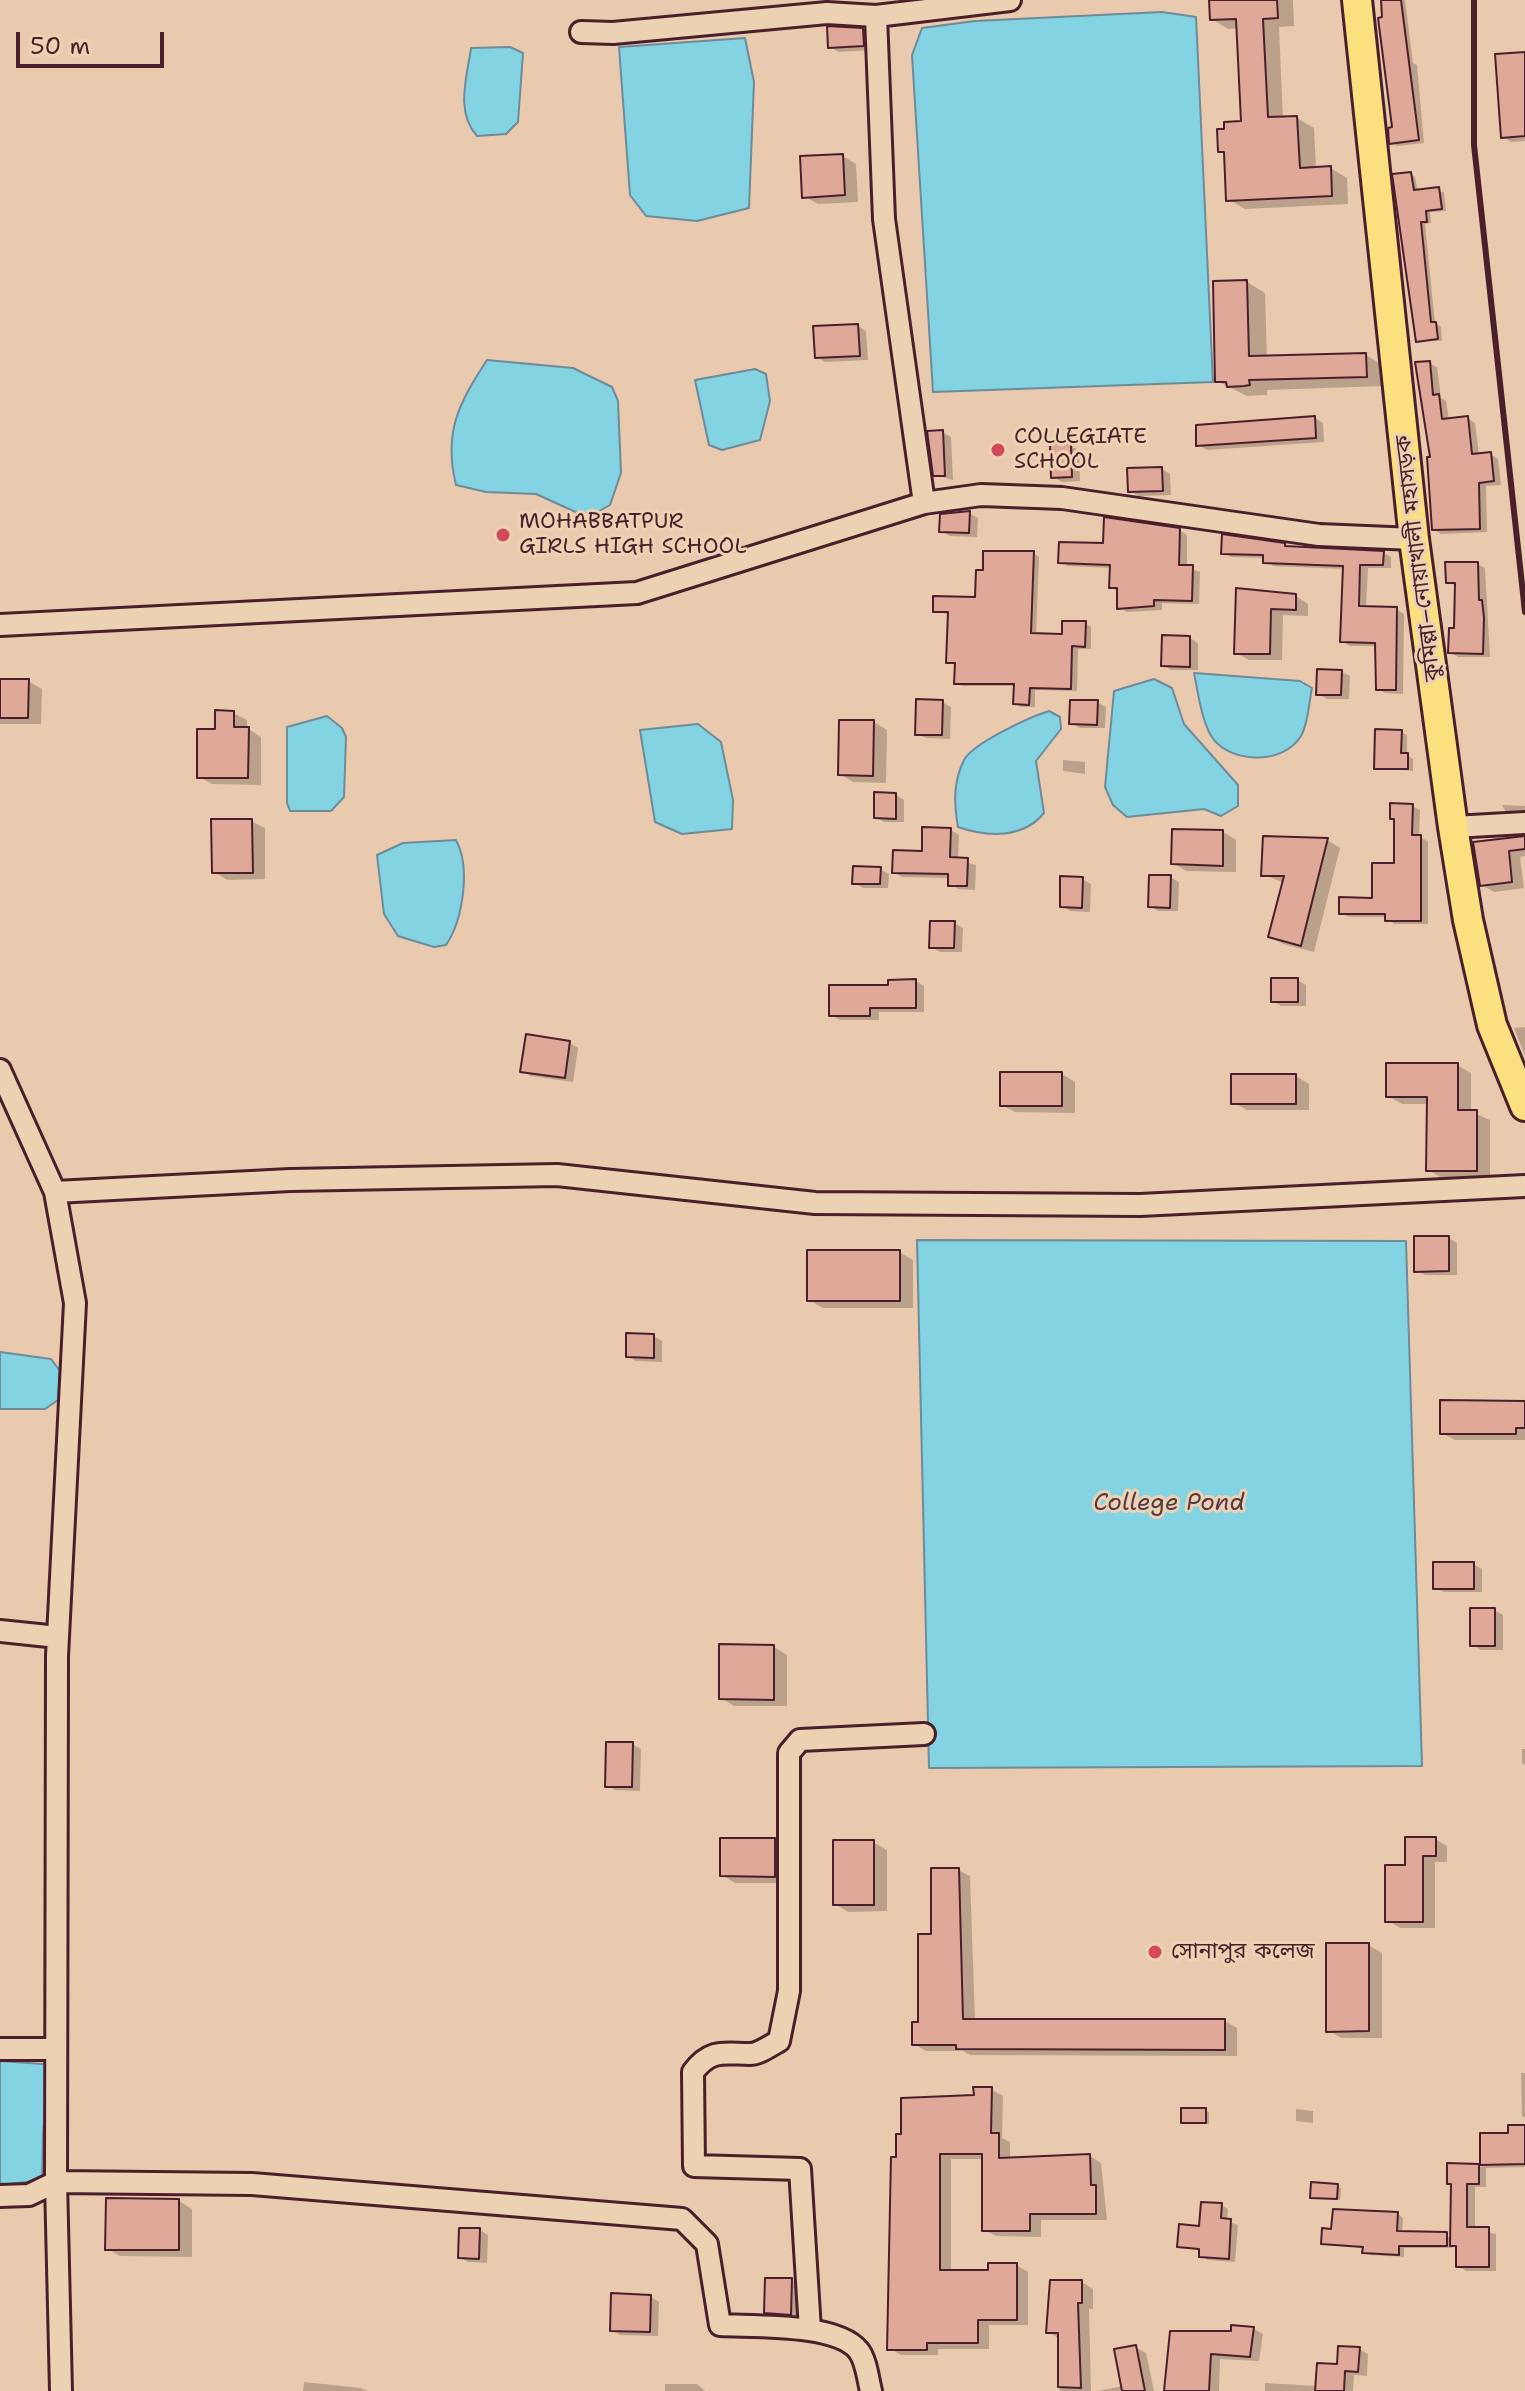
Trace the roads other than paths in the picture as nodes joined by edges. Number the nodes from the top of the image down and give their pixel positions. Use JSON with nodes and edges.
{"nodes":[{"id":1,"x":1010,"y":0,"type":"edge"},
{"id":2,"x":1357,"y":0,"type":"edge"},
{"id":3,"x":876,"y":16,"type":"junction"},
{"id":4,"x":581,"y":32,"type":"dead end"},
{"id":5,"x":924,"y":503,"type":"junction"},
{"id":6,"x":1414,"y":539,"type":"junction"},
{"id":7,"x":0,"y":625,"type":"edge"},
{"id":8,"x":1525,"y":823,"type":"edge"},
{"id":9,"x":1453,"y":827,"type":"junction"},
{"id":10,"x":0,"y":1070,"type":"edge"},
{"id":11,"x":1525,"y":1106,"type":"edge"},
{"id":12,"x":1525,"y":1186,"type":"edge"},
{"id":13,"x":55,"y":1192,"type":"junction"},
{"id":14,"x":0,"y":1631,"type":"edge"},
{"id":15,"x":58,"y":1637,"type":"junction"},
{"id":16,"x":924,"y":1734,"type":"dead end"},
{"id":17,"x":0,"y":2049,"type":"edge"},
{"id":18,"x":56,"y":2049,"type":"junction"},
{"id":19,"x":56,"y":2182,"type":"junction"},
{"id":20,"x":0,"y":2196,"type":"edge"},
{"id":21,"x":810,"y":2330,"type":"junction"},
{"id":22,"x":61,"y":2391,"type":"edge"},
{"id":23,"x":871,"y":2391,"type":"edge"}],
"edges":[{"from":1,"to":3,"type":"street"},
{"from":2,"to":6,"type":"highway","name":"কুমিল্লা–নোয়াখালী মহাসড়ক"},
{"from":3,"to":4,"type":"street"},
{"from":3,"to":5,"type":"street"},
{"from":5,"to":6,"type":"street"},
{"from":5,"to":7,"type":"street"},
{"from":6,"to":9,"type":"highway","name":"কুমিল্লা–নোয়াখালী মহাসড়ক"},
{"from":8,"to":9,"type":"street"},
{"from":9,"to":11,"type":"highway","name":"কুমিল্লা–নোয়াখালী মহাসড়ক"},
{"from":10,"to":13,"type":"street"},
{"from":12,"to":13,"type":"street"},
{"from":13,"to":15,"type":"street"},
{"from":14,"to":15,"type":"street"},
{"from":15,"to":18,"type":"street"},
{"from":16,"to":21,"type":"street"},
{"from":17,"to":18,"type":"street"},
{"from":18,"to":19,"type":"street"},
{"from":19,"to":20,"type":"street"},
{"from":19,"to":21,"type":"street"},
{"from":19,"to":22,"type":"street"},
{"from":21,"to":23,"type":"street"}]}
